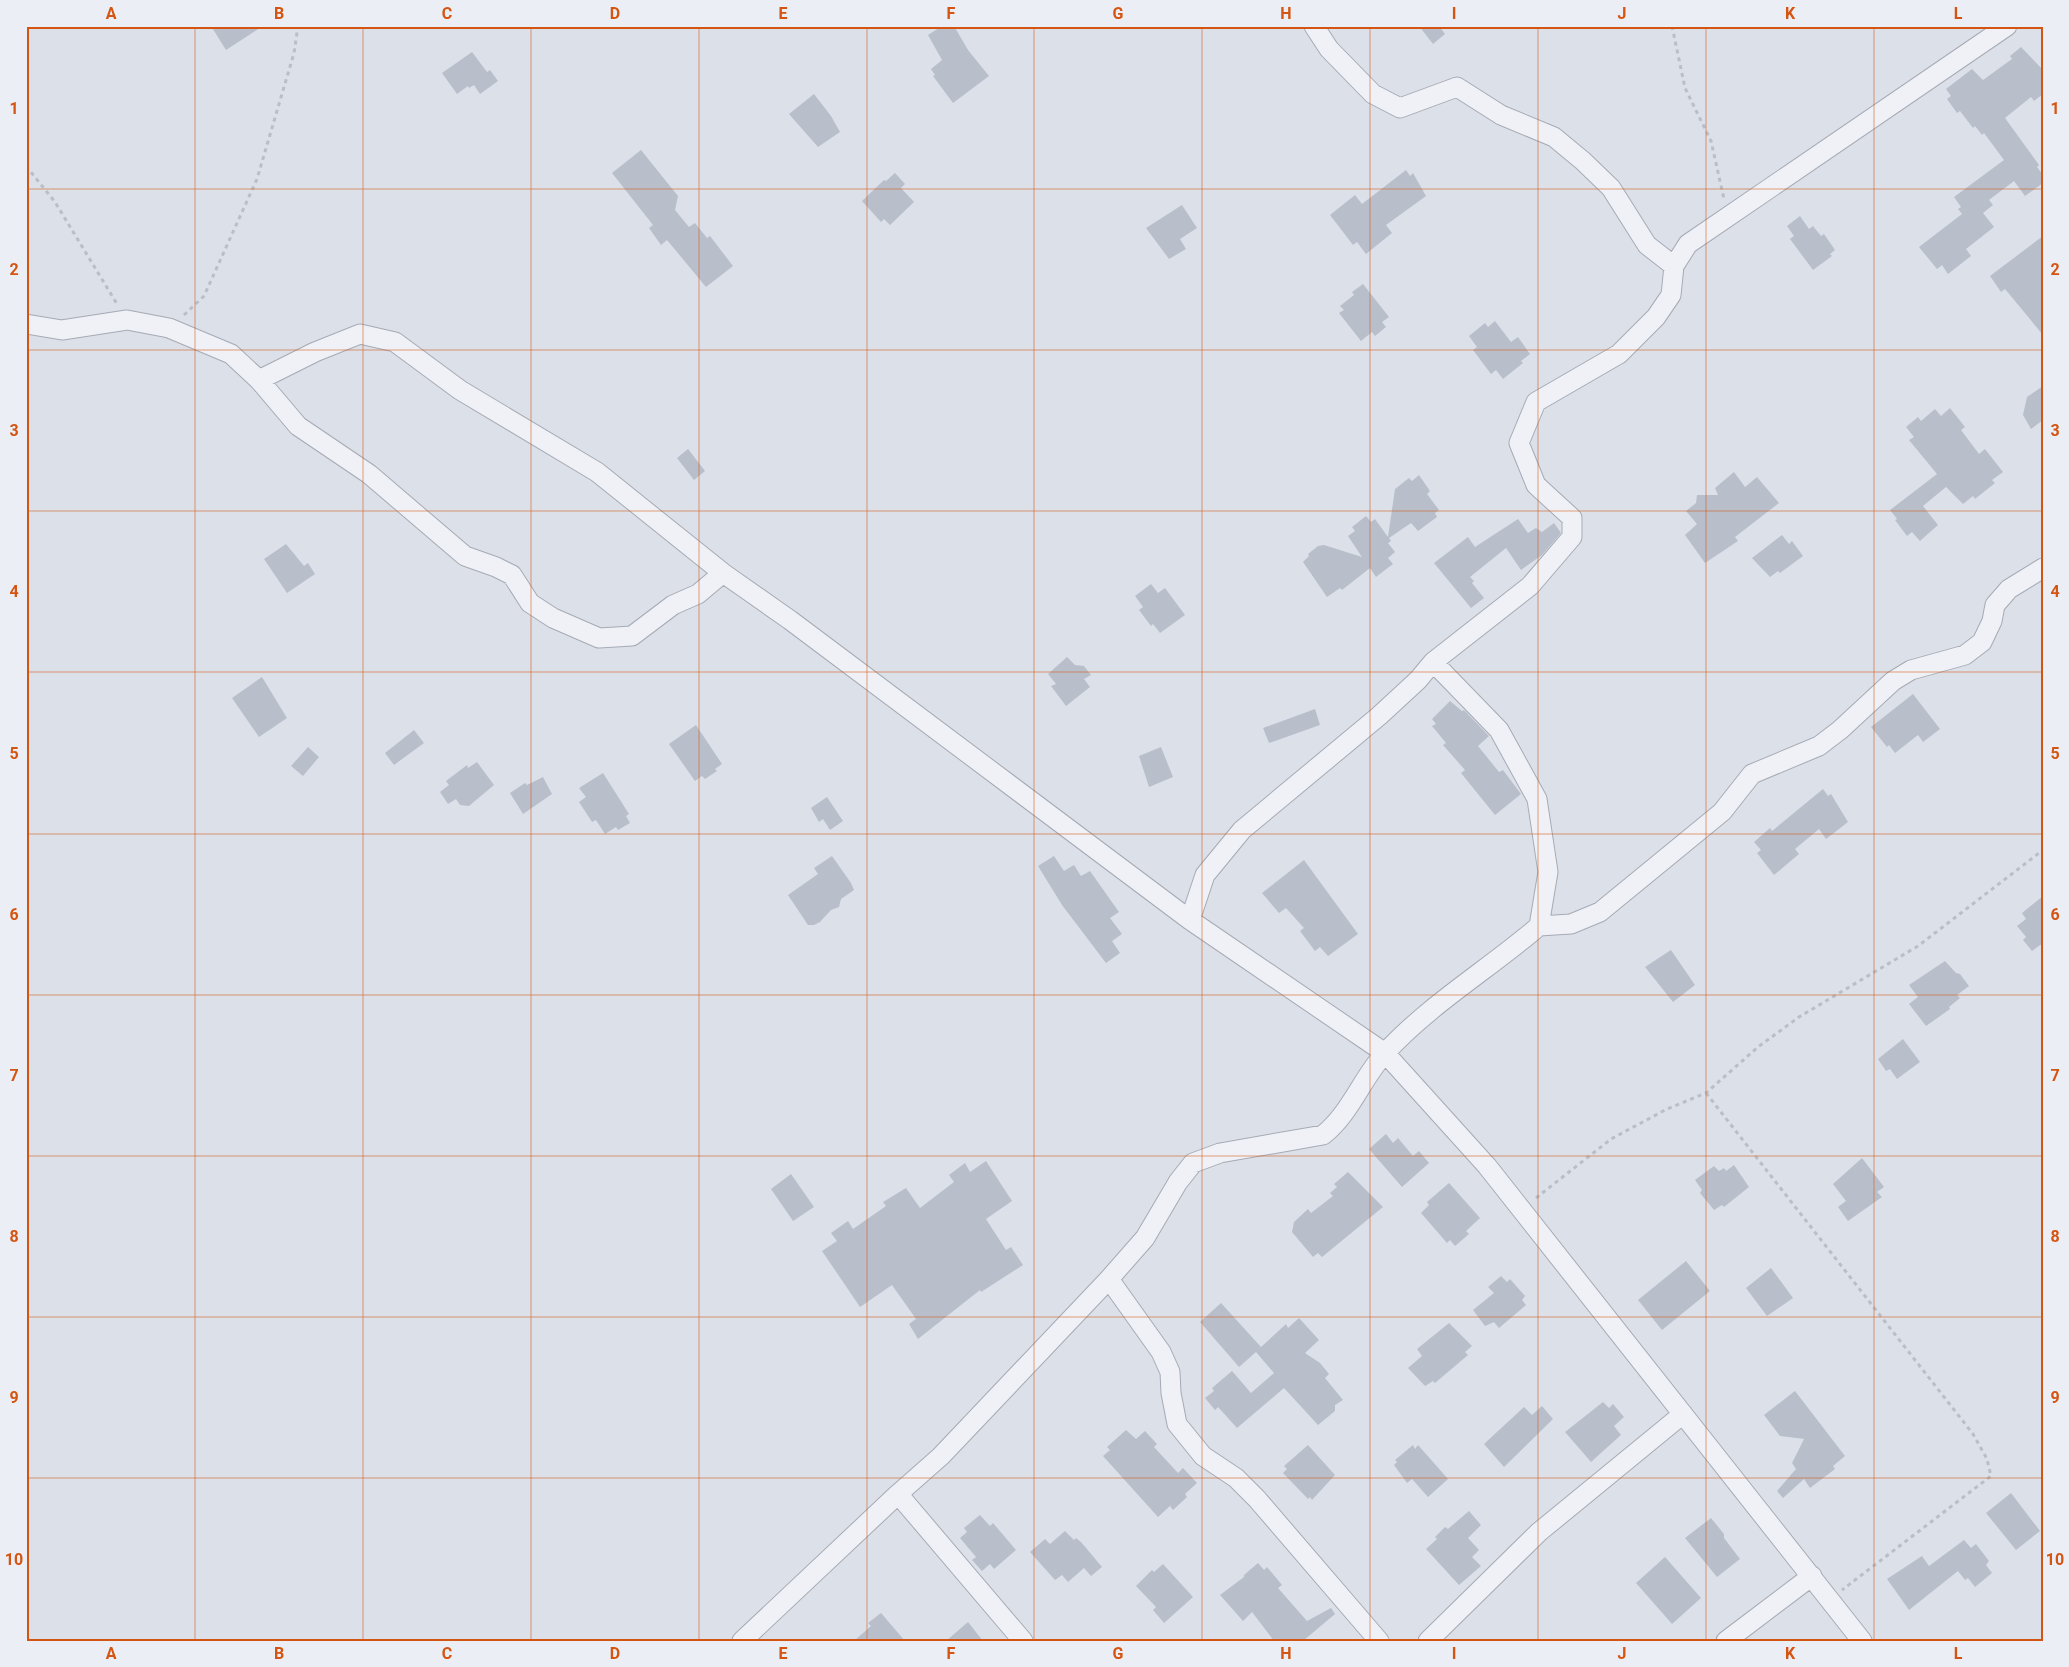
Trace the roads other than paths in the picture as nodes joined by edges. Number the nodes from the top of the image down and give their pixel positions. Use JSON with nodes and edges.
{"nodes":[{"id":1,"x":1314,"y":26,"type":"edge"},
{"id":2,"x":2007,"y":26,"type":"edge"},
{"id":3,"x":1674,"y":266,"type":"junction"},
{"id":4,"x":26,"y":324,"type":"edge"},
{"id":5,"x":259,"y":380,"type":"junction"},
{"id":6,"x":2043,"y":568,"type":"edge"},
{"id":7,"x":723,"y":573,"type":"junction"},
{"id":8,"x":1433,"y":662,"type":"junction"},
{"id":9,"x":1190,"y":920,"type":"junction"},
{"id":10,"x":1539,"y":926,"type":"junction"},
{"id":11,"x":1384,"y":1053,"type":"junction"},
{"id":12,"x":1109,"y":1279,"type":"junction"},
{"id":13,"x":1683,"y":1414,"type":"junction"},
{"id":14,"x":898,"y":1494,"type":"junction"},
{"id":15,"x":1812,"y":1576,"type":"junction"},
{"id":16,"x":742,"y":1641,"type":"edge"},
{"id":17,"x":1023,"y":1641,"type":"edge"},
{"id":18,"x":1379,"y":1641,"type":"edge"},
{"id":19,"x":1428,"y":1641,"type":"edge"},
{"id":20,"x":1726,"y":1641,"type":"edge"},
{"id":21,"x":1862,"y":1641,"type":"edge"}],
"edges":[{"from":1,"to":3,"type":"street"},
{"from":2,"to":3,"type":"street"},
{"from":3,"to":8,"type":"street"},
{"from":4,"to":5,"type":"street"},
{"from":5,"to":7,"type":"street"},
{"from":5,"to":7,"type":"street"},
{"from":6,"to":10,"type":"street"},
{"from":7,"to":9,"type":"street"},
{"from":8,"to":9,"type":"street"},
{"from":8,"to":10,"type":"street"},
{"from":9,"to":11,"type":"street"},
{"from":10,"to":11,"type":"street"},
{"from":11,"to":12,"type":"street"},
{"from":11,"to":13,"type":"street"},
{"from":12,"to":14,"type":"street"},
{"from":12,"to":18,"type":"street"},
{"from":13,"to":15,"type":"street"},
{"from":13,"to":19,"type":"street"},
{"from":14,"to":16,"type":"street"},
{"from":14,"to":17,"type":"street"},
{"from":15,"to":20,"type":"street"},
{"from":15,"to":21,"type":"street"}]}
